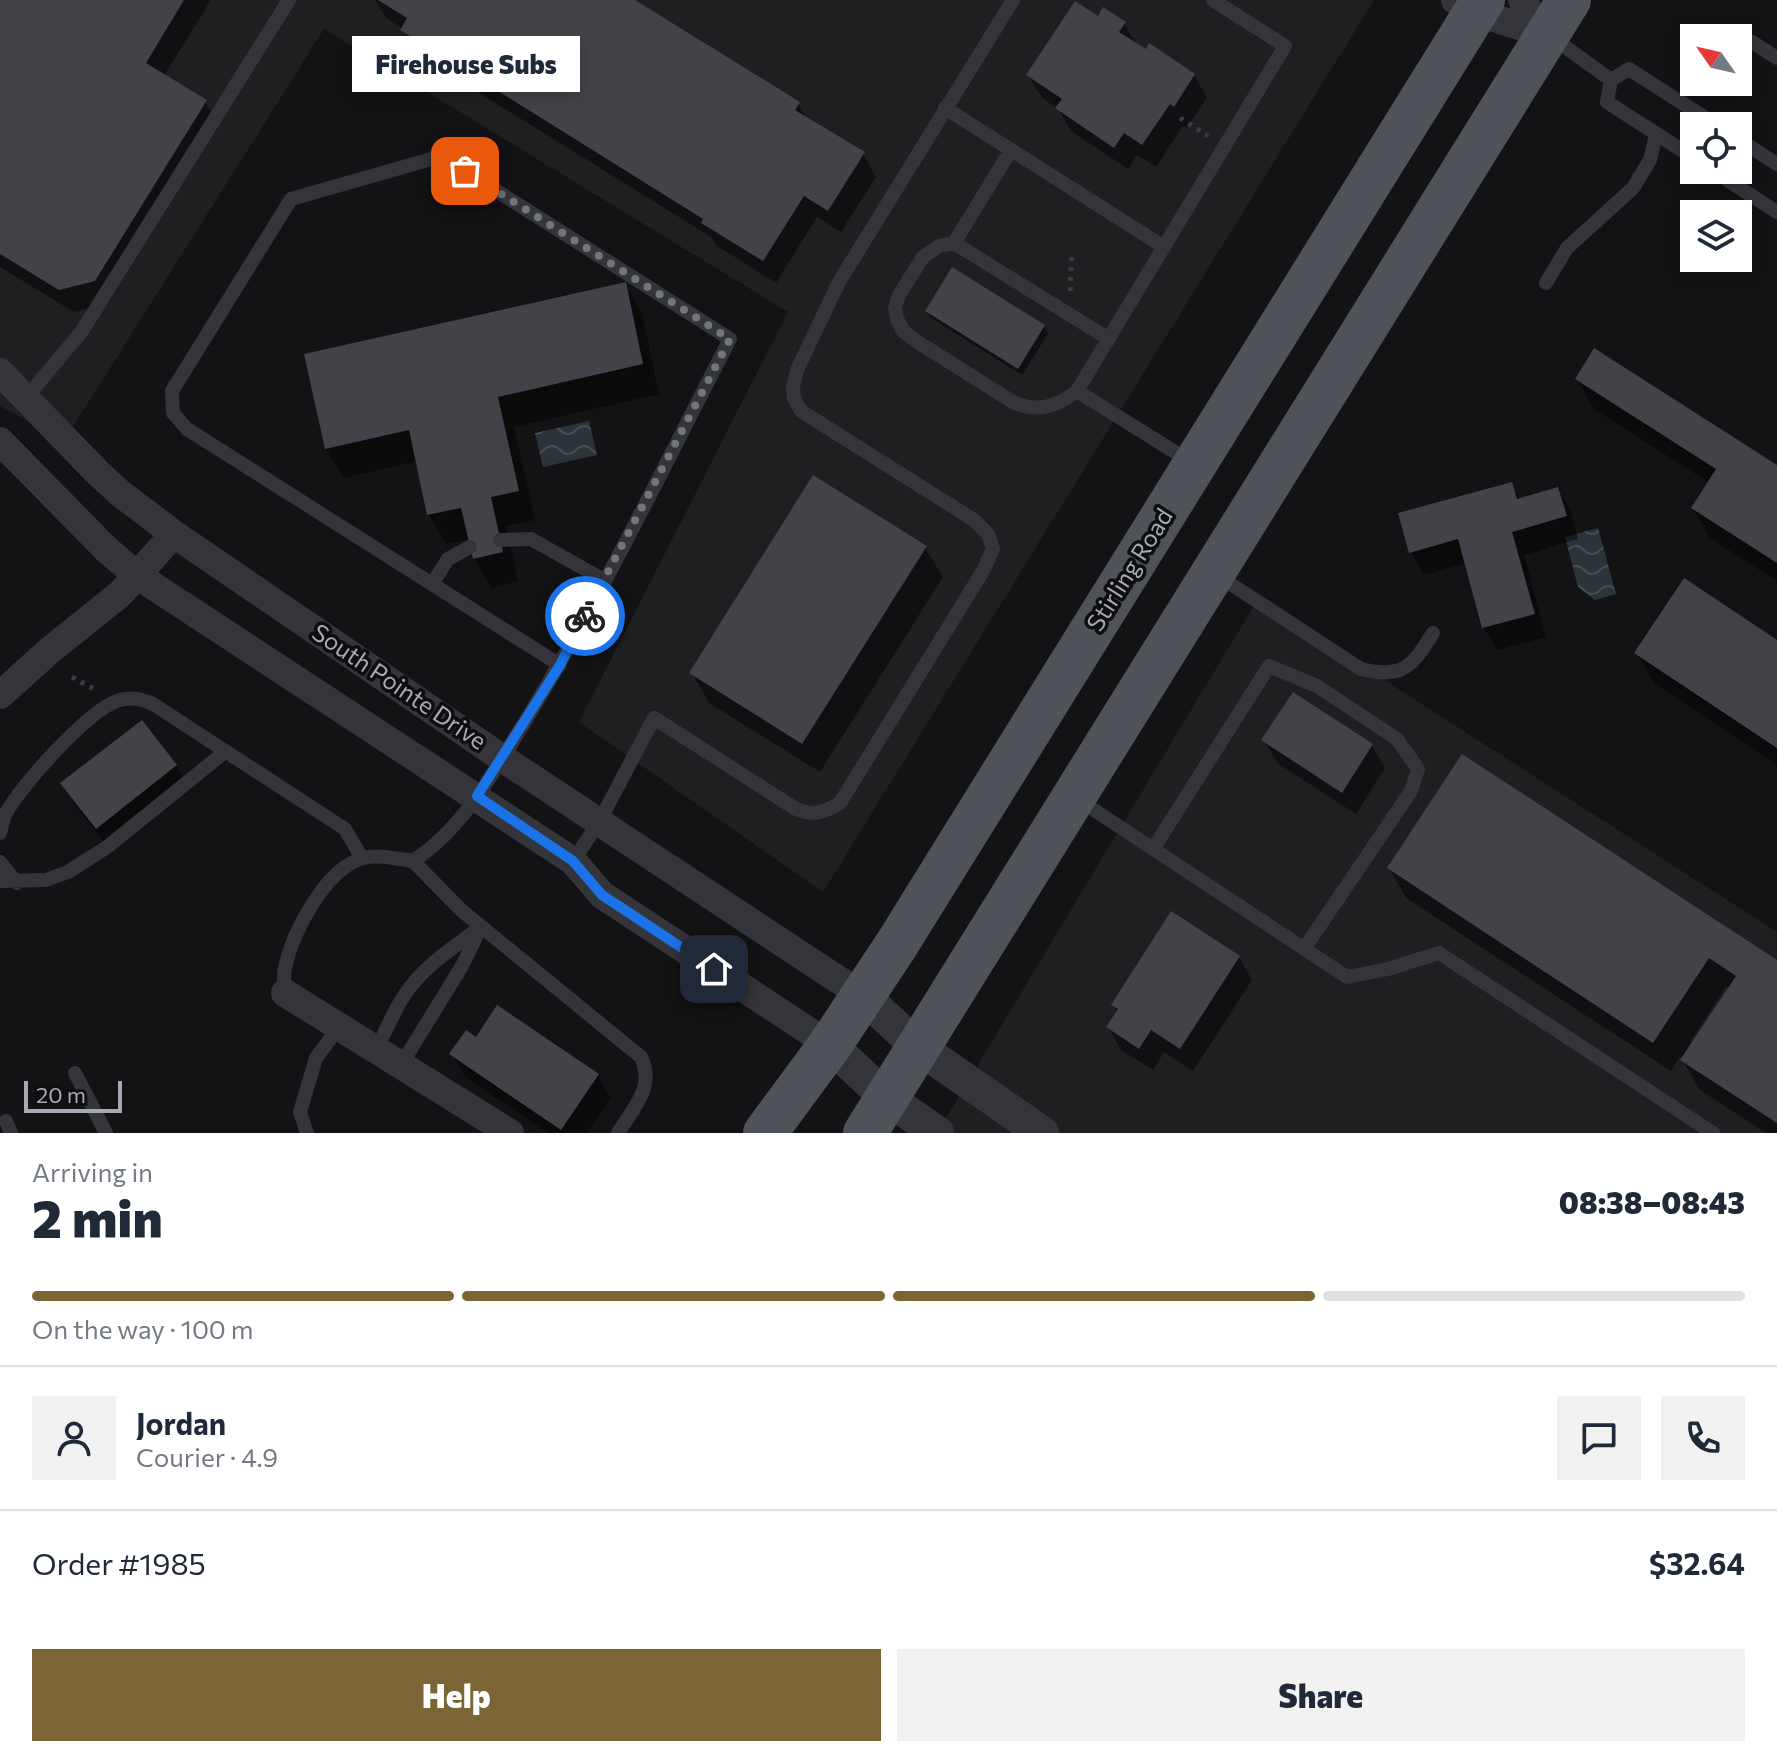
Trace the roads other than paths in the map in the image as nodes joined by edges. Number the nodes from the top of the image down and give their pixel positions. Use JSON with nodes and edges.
{"nodes":[{"id":1,"x":289,"y":0,"type":"edge"},
{"id":2,"x":1013,"y":0,"type":"edge"},
{"id":3,"x":1213,"y":0,"type":"edge"},
{"id":4,"x":1471,"y":4,"type":"edge"},
{"id":5,"x":1546,"y":12,"type":"edge"},
{"id":6,"x":1752,"y":42,"type":"dead end"},
{"id":7,"x":1777,"y":58,"type":"edge"},
{"id":8,"x":1611,"y":80,"type":"junction"},
{"id":9,"x":945,"y":108,"type":"junction"},
{"id":10,"x":1696,"y":112,"type":"edge"},
{"id":11,"x":1656,"y":134,"type":"junction"},
{"id":12,"x":1752,"y":148,"type":"edge"},
{"id":13,"x":1680,"y":149,"type":"edge"},
{"id":14,"x":1011,"y":150,"type":"junction"},
{"id":15,"x":1777,"y":164,"type":"edge"},
{"id":16,"x":1734,"y":184,"type":"edge"},
{"id":17,"x":1777,"y":212,"type":"edge"},
{"id":18,"x":954,"y":243,"type":"junction"},
{"id":19,"x":1164,"y":247,"type":"junction"},
{"id":20,"x":1546,"y":283,"type":"dead end"},
{"id":21,"x":1109,"y":339,"type":"junction"},
{"id":22,"x":0,"y":372,"type":"edge"},
{"id":23,"x":1077,"y":391,"type":"junction"},
{"id":24,"x":25,"y":399,"type":"junction"},
{"id":25,"x":0,"y":441,"type":"edge"},
{"id":26,"x":1195,"y":464,"type":"junction"},
{"id":27,"x":174,"y":534,"type":"junction"},
{"id":28,"x":500,"y":540,"type":"dead end"},
{"id":29,"x":470,"y":547,"type":"dead end"},
{"id":30,"x":1214,"y":572,"type":"junction"},
{"id":31,"x":138,"y":576,"type":"junction"},
{"id":32,"x":604,"y":580,"type":"junction"},
{"id":33,"x":432,"y":584,"type":"junction"},
{"id":34,"x":1433,"y":633,"type":"dead end"},
{"id":35,"x":560,"y":665,"type":"junction"},
{"id":36,"x":0,"y":695,"type":"edge"},
{"id":37,"x":226,"y":751,"type":"junction"},
{"id":38,"x":502,"y":758,"type":"junction"},
{"id":39,"x":477,"y":796,"type":"junction"},
{"id":40,"x":1074,"y":796,"type":"junction"},
{"id":41,"x":3,"y":816,"type":"edge"},
{"id":42,"x":599,"y":822,"type":"junction"},
{"id":43,"x":0,"y":833,"type":"edge"},
{"id":44,"x":1153,"y":849,"type":"junction"},
{"id":45,"x":362,"y":858,"type":"junction"},
{"id":46,"x":413,"y":861,"type":"junction"},
{"id":47,"x":573,"y":861,"type":"junction"},
{"id":48,"x":0,"y":862,"type":"edge"},
{"id":49,"x":0,"y":881,"type":"edge"},
{"id":50,"x":17,"y":883,"type":"junction"},
{"id":51,"x":481,"y":927,"type":"junction"},
{"id":52,"x":1304,"y":949,"type":"junction"},
{"id":53,"x":285,"y":993,"type":"joint"},
{"id":54,"x":863,"y":996,"type":"junction"},
{"id":55,"x":339,"y":1027,"type":"junction"},
{"id":56,"x":830,"y":1045,"type":"junction"},
{"id":57,"x":918,"y":1047,"type":"junction"},
{"id":58,"x":376,"y":1050,"type":"junction"},
{"id":59,"x":401,"y":1065,"type":"junction"},
{"id":60,"x":75,"y":1073,"type":"dead end"},
{"id":61,"x":876,"y":1116,"type":"edge"},
{"id":62,"x":106,"y":1133,"type":"edge"},
{"id":63,"x":307,"y":1133,"type":"edge"},
{"id":64,"x":510,"y":1133,"type":"edge"},
{"id":65,"x":618,"y":1133,"type":"edge"},
{"id":66,"x":765,"y":1133,"type":"edge"},
{"id":67,"x":937,"y":1133,"type":"edge"},
{"id":68,"x":1042,"y":1133,"type":"edge"},
{"id":69,"x":1713,"y":1133,"type":"edge"}],
"edges":[{"from":1,"to":24,"type":"lane"},
{"from":2,"to":9,"type":"lane"},
{"from":3,"to":19,"type":"lane"},
{"from":4,"to":5,"type":"street"},
{"from":4,"to":26,"type":"main road","name":"Stirling Road"},
{"from":5,"to":8,"type":"lane"},
{"from":5,"to":30,"type":"main road"},
{"from":6,"to":7,"type":"lane"},
{"from":8,"to":10,"type":"lane"},
{"from":8,"to":11,"type":"lane"},
{"from":9,"to":14,"type":"lane"},
{"from":9,"to":42,"type":"lane"},
{"from":11,"to":13,"type":"lane"},
{"from":11,"to":20,"type":"lane"},
{"from":12,"to":15,"type":"lane"},
{"from":14,"to":18,"type":"lane"},
{"from":14,"to":19,"type":"lane"},
{"from":16,"to":17,"type":"lane"},
{"from":18,"to":21,"type":"lane"},
{"from":18,"to":23,"type":"lane"},
{"from":19,"to":21,"type":"lane"},
{"from":21,"to":23,"type":"lane"},
{"from":22,"to":24,"type":"street","name":"South Pointe Drive"},
{"from":23,"to":26,"type":"lane"},
{"from":24,"to":27,"type":"street","name":"South Pointe Drive"},
{"from":25,"to":31,"type":"street","name":"South Pointe Drive"},
{"from":26,"to":54,"type":"main road","name":"Stirling Road"},
{"from":27,"to":31,"type":"street"},
{"from":27,"to":38,"type":"street","name":"South Pointe Drive"},
{"from":28,"to":32,"type":"lane"},
{"from":29,"to":33,"type":"lane"},
{"from":30,"to":34,"type":"lane"},
{"from":30,"to":40,"type":"main road"},
{"from":31,"to":36,"type":"street"},
{"from":31,"to":39,"type":"street","name":"South Pointe Drive"},
{"from":32,"to":33,"type":"lane"},
{"from":32,"to":35,"type":"lane"},
{"from":33,"to":35,"type":"lane"},
{"from":35,"to":38,"type":"lane"},
{"from":37,"to":41,"type":"lane"},
{"from":37,"to":45,"type":"lane"},
{"from":37,"to":50,"type":"lane"},
{"from":38,"to":39,"type":"lane"},
{"from":38,"to":42,"type":"street","name":"South Pointe Drive"},
{"from":39,"to":46,"type":"lane"},
{"from":39,"to":47,"type":"street","name":"South Pointe Drive"},
{"from":40,"to":44,"type":"lane"},
{"from":40,"to":57,"type":"main road"},
{"from":41,"to":43,"type":"lane"},
{"from":42,"to":47,"type":"lane"},
{"from":42,"to":54,"type":"street","name":"South Pointe Drive"},
{"from":44,"to":52,"type":"lane"},
{"from":44,"to":52,"type":"lane"},
{"from":45,"to":46,"type":"lane"},
{"from":45,"to":53,"type":"lane"},
{"from":46,"to":51,"type":"lane"},
{"from":47,"to":56,"type":"street","name":"South Pointe Drive"},
{"from":48,"to":50,"type":"lane"},
{"from":49,"to":50,"type":"lane"},
{"from":51,"to":58,"type":"lane"},
{"from":51,"to":59,"type":"lane"},
{"from":51,"to":65,"type":"lane"},
{"from":52,"to":69,"type":"lane"},
{"from":53,"to":55,"type":"street"},
{"from":54,"to":56,"type":"main road","name":"Stirling Road"},
{"from":54,"to":57,"type":"street"},
{"from":55,"to":58,"type":"street"},
{"from":55,"to":63,"type":"lane"},
{"from":56,"to":61,"type":"street"},
{"from":56,"to":66,"type":"main road","name":"Stirling Road"},
{"from":57,"to":61,"type":"main road"},
{"from":57,"to":68,"type":"street"},
{"from":58,"to":59,"type":"street"},
{"from":59,"to":64,"type":"street"},
{"from":60,"to":62,"type":"lane"},
{"from":61,"to":67,"type":"street"}]}
